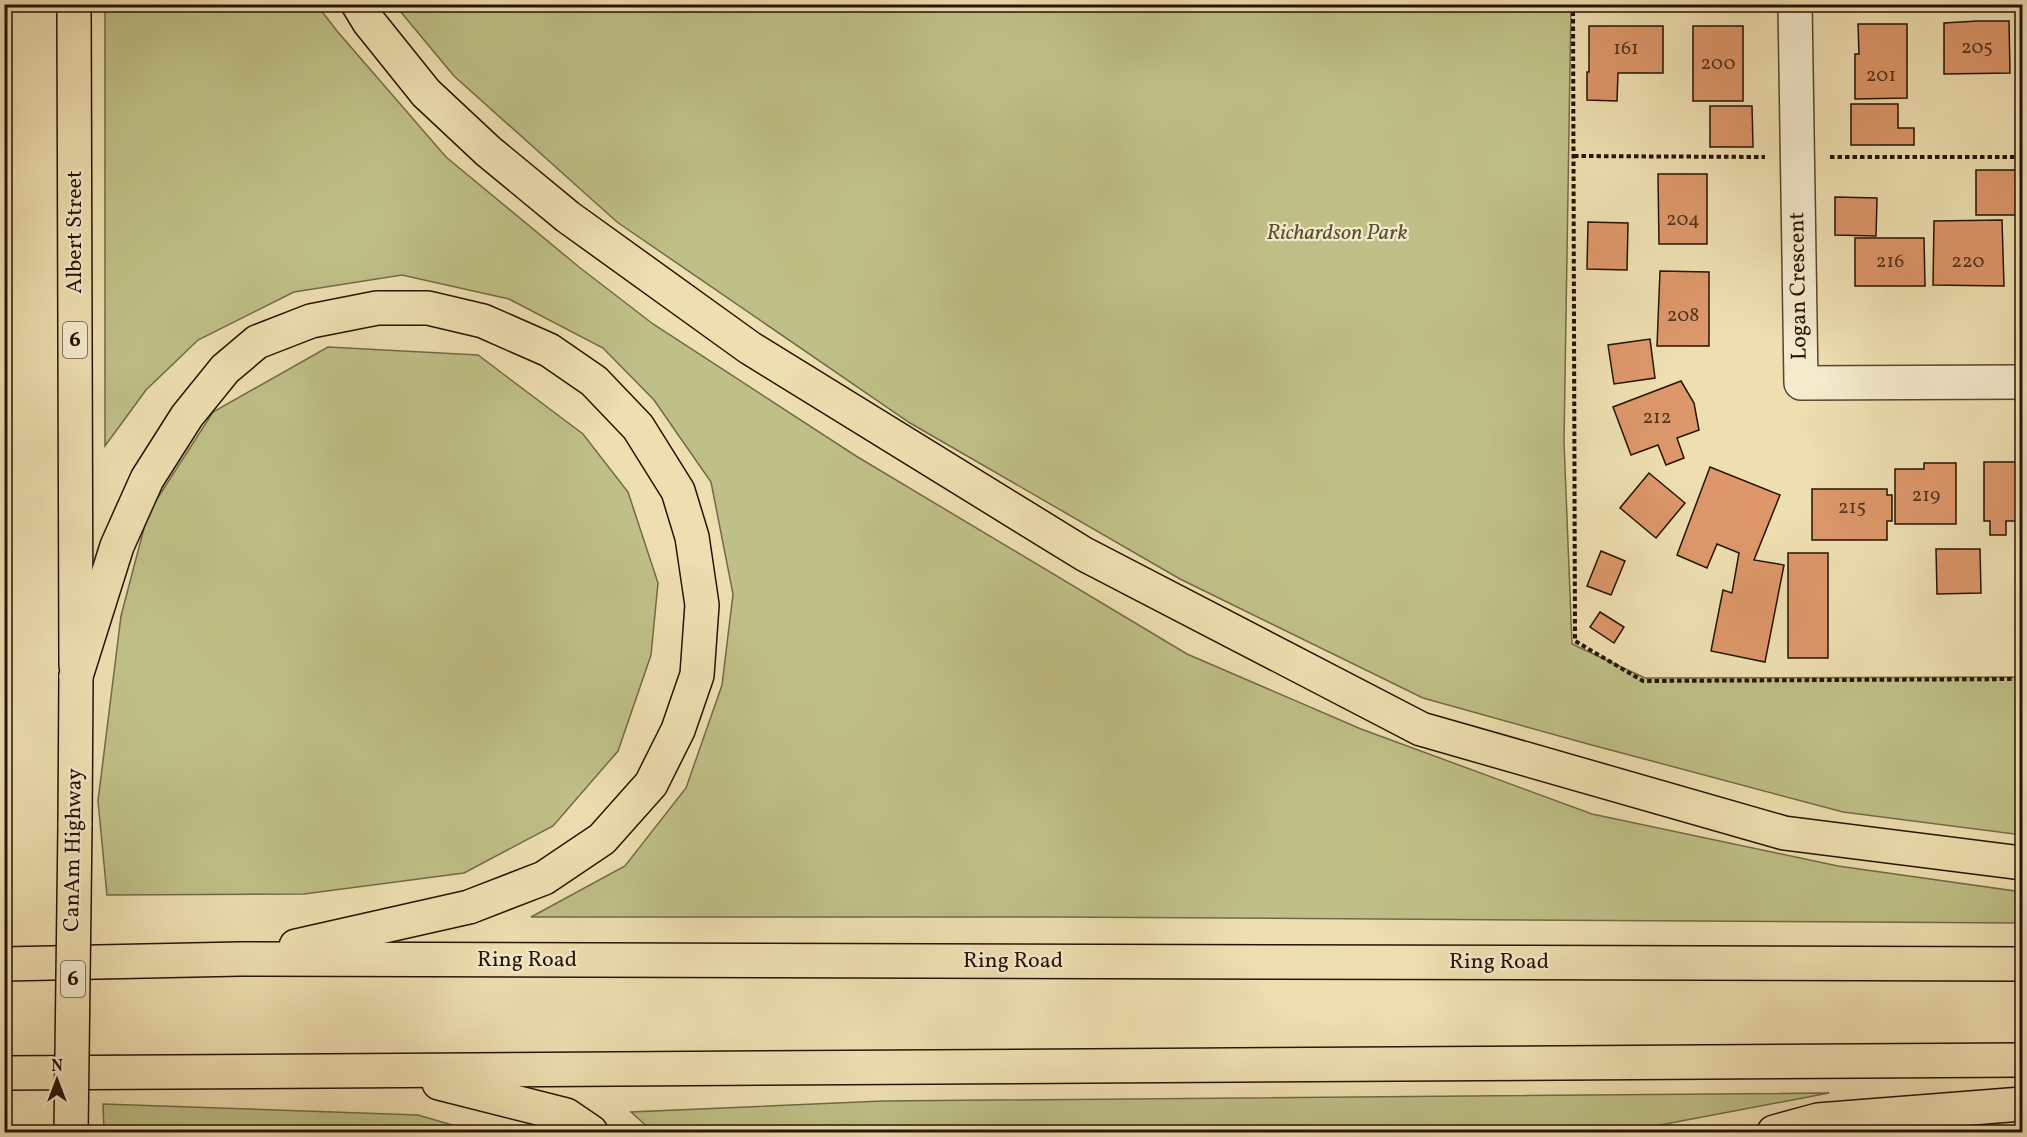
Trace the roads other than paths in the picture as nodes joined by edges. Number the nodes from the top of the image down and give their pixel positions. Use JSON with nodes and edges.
{"nodes":[{"id":1,"x":74,"y":4,"type":"edge"},
{"id":2,"x":358,"y":4,"type":"edge"},
{"id":3,"x":1795,"y":4,"type":"edge"},
{"id":4,"x":2022,"y":382,"type":"edge"},
{"id":5,"x":76,"y":676,"type":"junction"},
{"id":6,"x":2022,"y":863,"type":"edge"},
{"id":7,"x":240,"y":959,"type":"junction"},
{"id":8,"x":4,"y":964,"type":"edge"},
{"id":9,"x":2022,"y":964,"type":"edge"},
{"id":10,"x":2022,"y":1060,"type":"edge"},
{"id":11,"x":393,"y":1071,"type":"junction"},
{"id":12,"x":4,"y":1074,"type":"edge"},
{"id":13,"x":2022,"y":1104,"type":"edge"},
{"id":14,"x":71,"y":1132,"type":"edge"},
{"id":15,"x":591,"y":1132,"type":"edge"},
{"id":16,"x":1774,"y":1132,"type":"edge"}],
"edges":[{"from":1,"to":5,"type":"main road","name":"Albert Street","number":"6"},
{"from":2,"to":6,"type":"main road"},
{"from":3,"to":4,"type":"street","name":"Logan Crescent"},
{"from":5,"to":7,"type":"main road"},
{"from":5,"to":14,"type":"main road","name":"CanAm Highway","number":"6","bridge":true},
{"from":7,"to":8,"type":"main road","name":"Ring Road"},
{"from":7,"to":9,"type":"main road","name":"Ring Road"},
{"from":10,"to":11,"type":"main road"},
{"from":11,"to":12,"type":"main road"},
{"from":11,"to":15,"type":"main road"},
{"from":13,"to":16,"type":"main road"}]}
